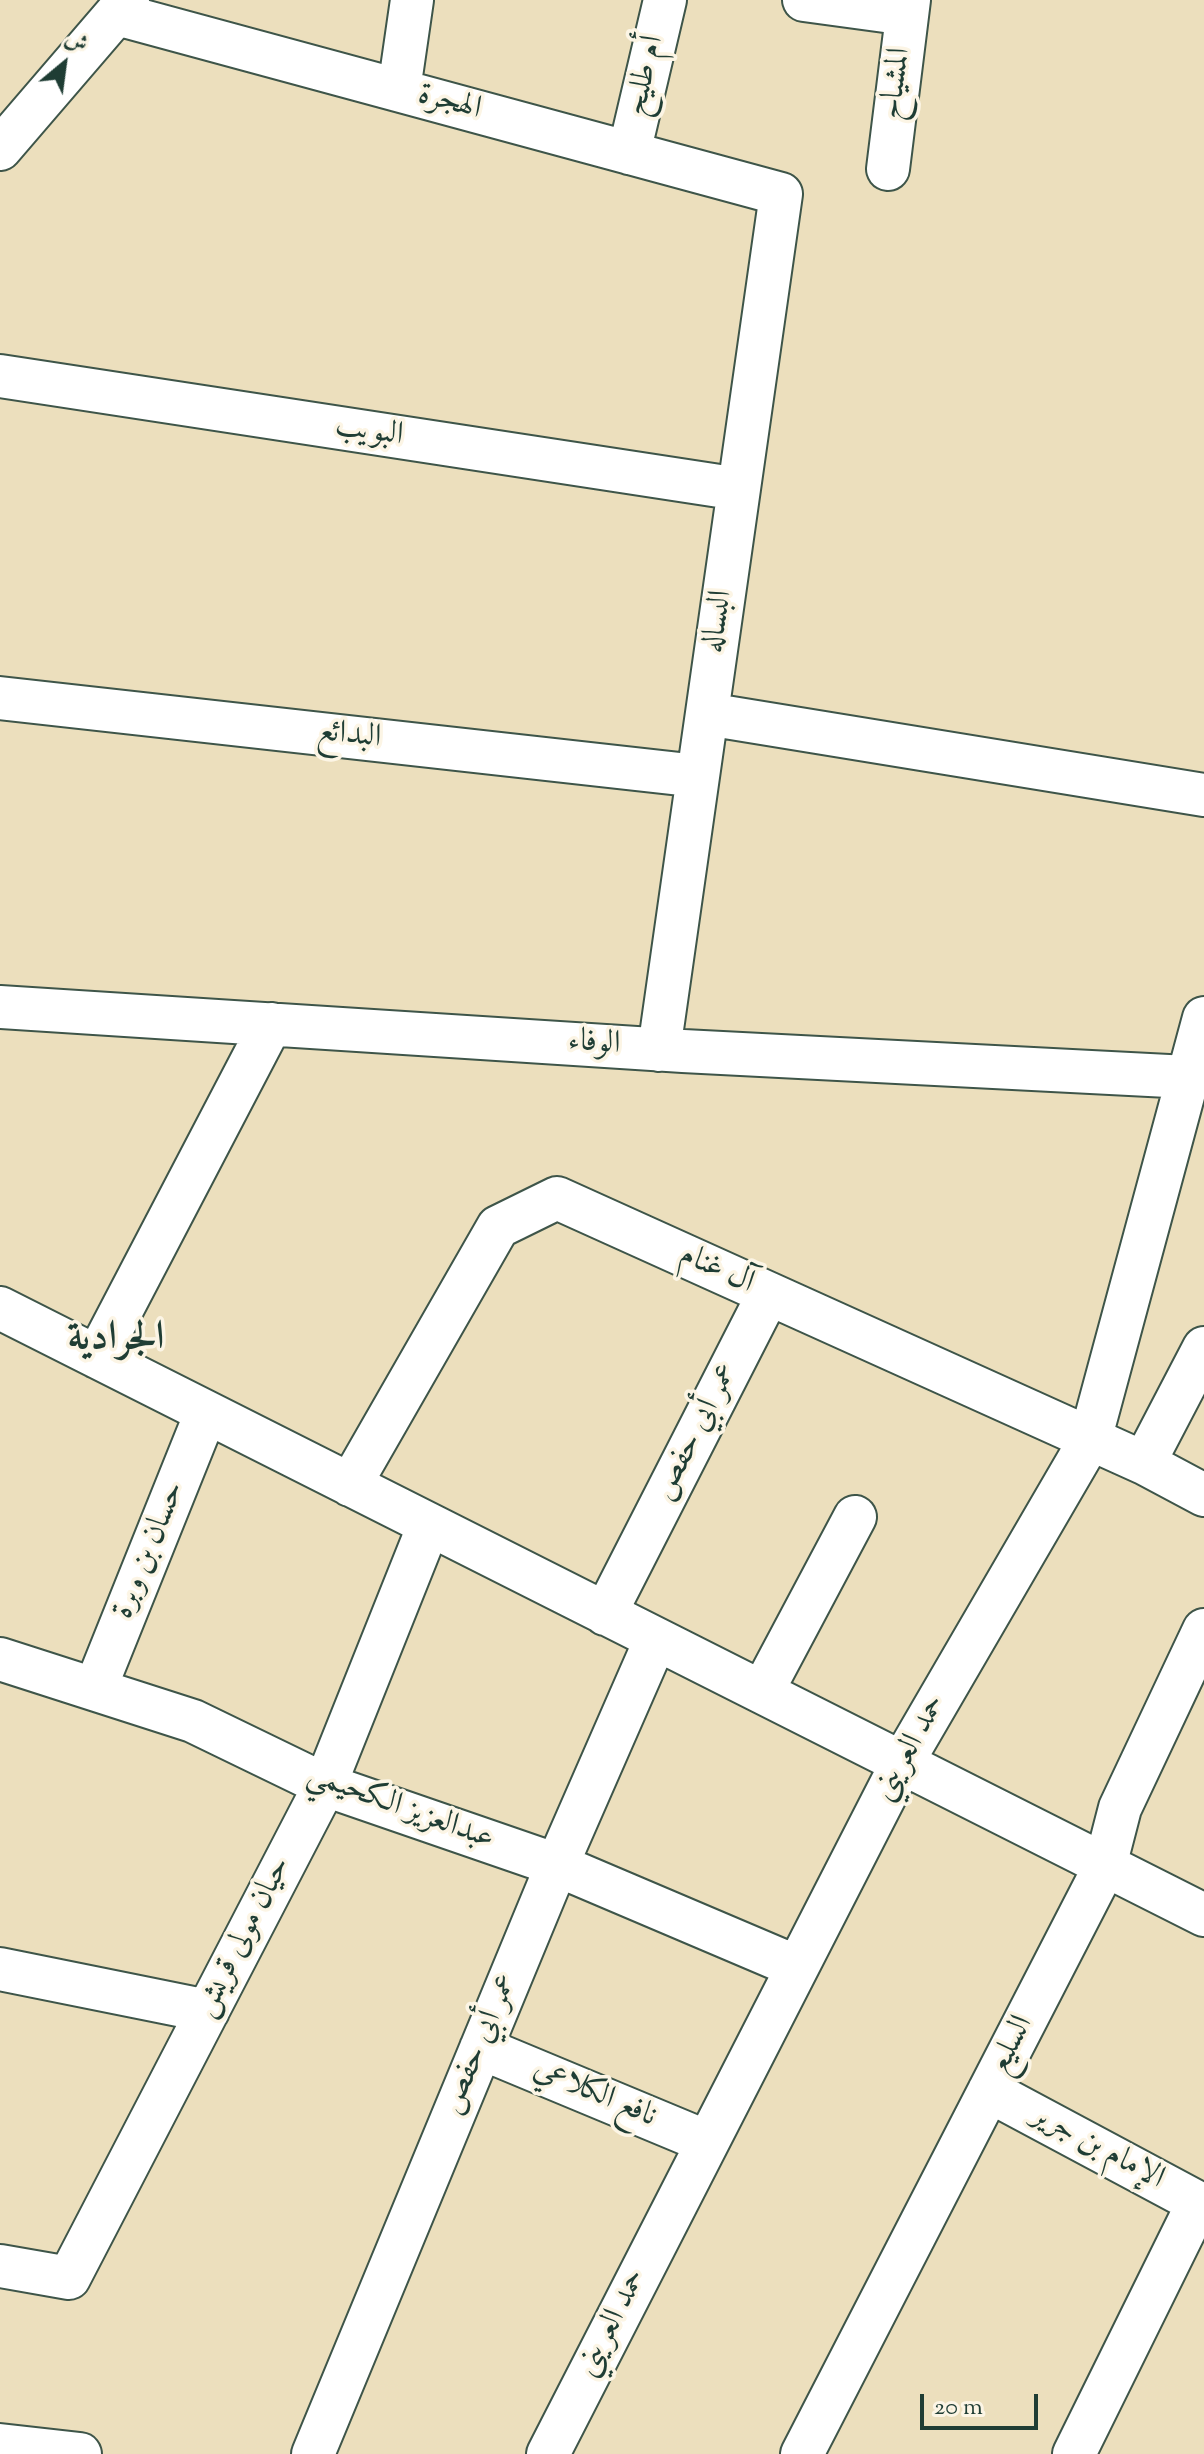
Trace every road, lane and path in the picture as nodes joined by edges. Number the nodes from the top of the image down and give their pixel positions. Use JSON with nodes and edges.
{"nodes":[{"id":1,"x":412,"y":0,"type":"edge"},
{"id":2,"x":665,"y":0,"type":"edge"},
{"id":3,"x":804,"y":0,"type":"edge"},
{"id":4,"x":122,"y":7,"type":"edge"},
{"id":5,"x":908,"y":7,"type":"edge"},
{"id":6,"x":399,"y":90,"type":"junction"},
{"id":7,"x":0,"y":149,"type":"edge"},
{"id":8,"x":629,"y":153,"type":"junction"},
{"id":9,"x":888,"y":169,"type":"dead end"},
{"id":10,"x":781,"y":194,"type":"joint"},
{"id":11,"x":0,"y":376,"type":"edge"},
{"id":12,"x":739,"y":489,"type":"junction"},
{"id":13,"x":0,"y":698,"type":"edge"},
{"id":14,"x":707,"y":714,"type":"junction"},
{"id":15,"x":698,"y":776,"type":"junction"},
{"id":16,"x":1204,"y":795,"type":"edge"},
{"id":17,"x":0,"y":1007,"type":"edge"},
{"id":18,"x":1204,"y":1018,"type":"edge"},
{"id":19,"x":271,"y":1024,"type":"junction"},
{"id":20,"x":659,"y":1050,"type":"junction"},
{"id":21,"x":1188,"y":1077,"type":"junction"},
{"id":22,"x":768,"y":1295,"type":"junction"},
{"id":23,"x":0,"y":1308,"type":"edge"},
{"id":24,"x":1204,"y":1348,"type":"edge"},
{"id":25,"x":97,"y":1357,"type":"junction"},
{"id":26,"x":206,"y":1413,"type":"junction"},
{"id":27,"x":1090,"y":1440,"type":"junction"},
{"id":28,"x":1144,"y":1463,"type":"junction"},
{"id":29,"x":350,"y":1485,"type":"junction"},
{"id":30,"x":1204,"y":1495,"type":"edge"},
{"id":31,"x":855,"y":1517,"type":"dead end"},
{"id":32,"x":429,"y":1525,"type":"junction"},
{"id":33,"x":605,"y":1614,"type":"junction"},
{"id":34,"x":1204,"y":1630,"type":"edge"},
{"id":35,"x":656,"y":1639,"type":"junction"},
{"id":36,"x":0,"y":1659,"type":"edge"},
{"id":37,"x":95,"y":1689,"type":"junction"},
{"id":38,"x":762,"y":1692,"type":"junction"},
{"id":39,"x":902,"y":1763,"type":"junction"},
{"id":40,"x":325,"y":1785,"type":"junction"},
{"id":41,"x":557,"y":1865,"type":"junction"},
{"id":42,"x":1105,"y":1866,"type":"junction"},
{"id":43,"x":1204,"y":1915,"type":"edge"},
{"id":44,"x":797,"y":1967,"type":"junction"},
{"id":45,"x":0,"y":1969,"type":"edge"},
{"id":46,"x":208,"y":2011,"type":"junction"},
{"id":47,"x":481,"y":2048,"type":"junction"},
{"id":48,"x":989,"y":2091,"type":"junction"},
{"id":49,"x":707,"y":2142,"type":"junction"},
{"id":50,"x":1201,"y":2204,"type":"edge"},
{"id":51,"x":0,"y":2266,"type":"edge"},
{"id":52,"x":0,"y":2445,"type":"edge"},
{"id":53,"x":80,"y":2454,"type":"edge"},
{"id":54,"x":313,"y":2454,"type":"edge"},
{"id":55,"x":548,"y":2454,"type":"edge"},
{"id":56,"x":802,"y":2454,"type":"edge"},
{"id":57,"x":1074,"y":2454,"type":"edge"}],
"edges":[{"from":1,"to":6,"type":"street"},
{"from":2,"to":8,"type":"street","name":"أم طليح"},
{"from":3,"to":5,"type":"street"},
{"from":4,"to":6,"type":"street","name":"الهجرة"},
{"from":4,"to":7,"type":"street"},
{"from":5,"to":9,"type":"street","name":"المشياح"},
{"from":6,"to":8,"type":"street","name":"الهجرة"},
{"from":8,"to":10,"type":"street","name":"الهجرة"},
{"from":10,"to":12,"type":"street","name":"البساله"},
{"from":11,"to":12,"type":"street","name":"البويب"},
{"from":12,"to":14,"type":"street","name":"البساله"},
{"from":13,"to":15,"type":"street","name":"البدائع"},
{"from":14,"to":15,"type":"street","name":"البساله"},
{"from":14,"to":16,"type":"street"},
{"from":15,"to":20,"type":"street","name":"البساله"},
{"from":17,"to":19,"type":"street","name":"الوفاء"},
{"from":18,"to":21,"type":"street","name":"حمد العريني"},
{"from":19,"to":20,"type":"street","name":"الوفاء"},
{"from":19,"to":25,"type":"street"},
{"from":20,"to":21,"type":"street","name":"الوفاء"},
{"from":21,"to":27,"type":"street","name":"حمد العريني"},
{"from":22,"to":27,"type":"street","name":"آل غنام"},
{"from":22,"to":29,"type":"street","name":"آل غنام"},
{"from":22,"to":33,"type":"street","name":"عمر أبي حفص"},
{"from":23,"to":25,"type":"street"},
{"from":24,"to":28,"type":"street"},
{"from":25,"to":26,"type":"street"},
{"from":26,"to":29,"type":"street"},
{"from":26,"to":37,"type":"street","name":"حسان بن وبرة"},
{"from":27,"to":28,"type":"street","name":"آل غنام"},
{"from":27,"to":39,"type":"street","name":"حمد العريني"},
{"from":28,"to":30,"type":"street","name":"آل غنام"},
{"from":29,"to":32,"type":"street"},
{"from":31,"to":38,"type":"street"},
{"from":32,"to":33,"type":"street"},
{"from":32,"to":40,"type":"street","name":"حيان مولى قريش"},
{"from":33,"to":35,"type":"street"},
{"from":34,"to":42,"type":"street","name":"السليع"},
{"from":35,"to":38,"type":"street"},
{"from":35,"to":41,"type":"street","name":"عمر أبي حفص"},
{"from":36,"to":37,"type":"street","name":"عبدالعزيز الكحيمي"},
{"from":37,"to":40,"type":"street","name":"عبدالعزيز الكحيمي"},
{"from":38,"to":39,"type":"street"},
{"from":39,"to":42,"type":"street"},
{"from":39,"to":44,"type":"street","name":"حمد العريني"},
{"from":40,"to":41,"type":"street","name":"عبدالعزيز الكحيمي"},
{"from":40,"to":46,"type":"street","name":"حيان مولى قريش"},
{"from":41,"to":44,"type":"street","name":"عبدالعزيز الكحيمي"},
{"from":41,"to":47,"type":"street","name":"عمر أبي حفص"},
{"from":42,"to":43,"type":"street"},
{"from":42,"to":48,"type":"street","name":"السليع"},
{"from":44,"to":49,"type":"street","name":"حمد العريني"},
{"from":45,"to":46,"type":"street"},
{"from":46,"to":51,"type":"street","name":"حيان مولى قريش"},
{"from":47,"to":49,"type":"street","name":"نافع الكلاعي"},
{"from":47,"to":54,"type":"street","name":"عمر أبي حفص"},
{"from":48,"to":50,"type":"street","name":"الإمام بن جرير"},
{"from":48,"to":56,"type":"street","name":"السليع"},
{"from":49,"to":55,"type":"street","name":"حمد العريني"},
{"from":50,"to":57,"type":"street"},
{"from":52,"to":53,"type":"street"}]}
